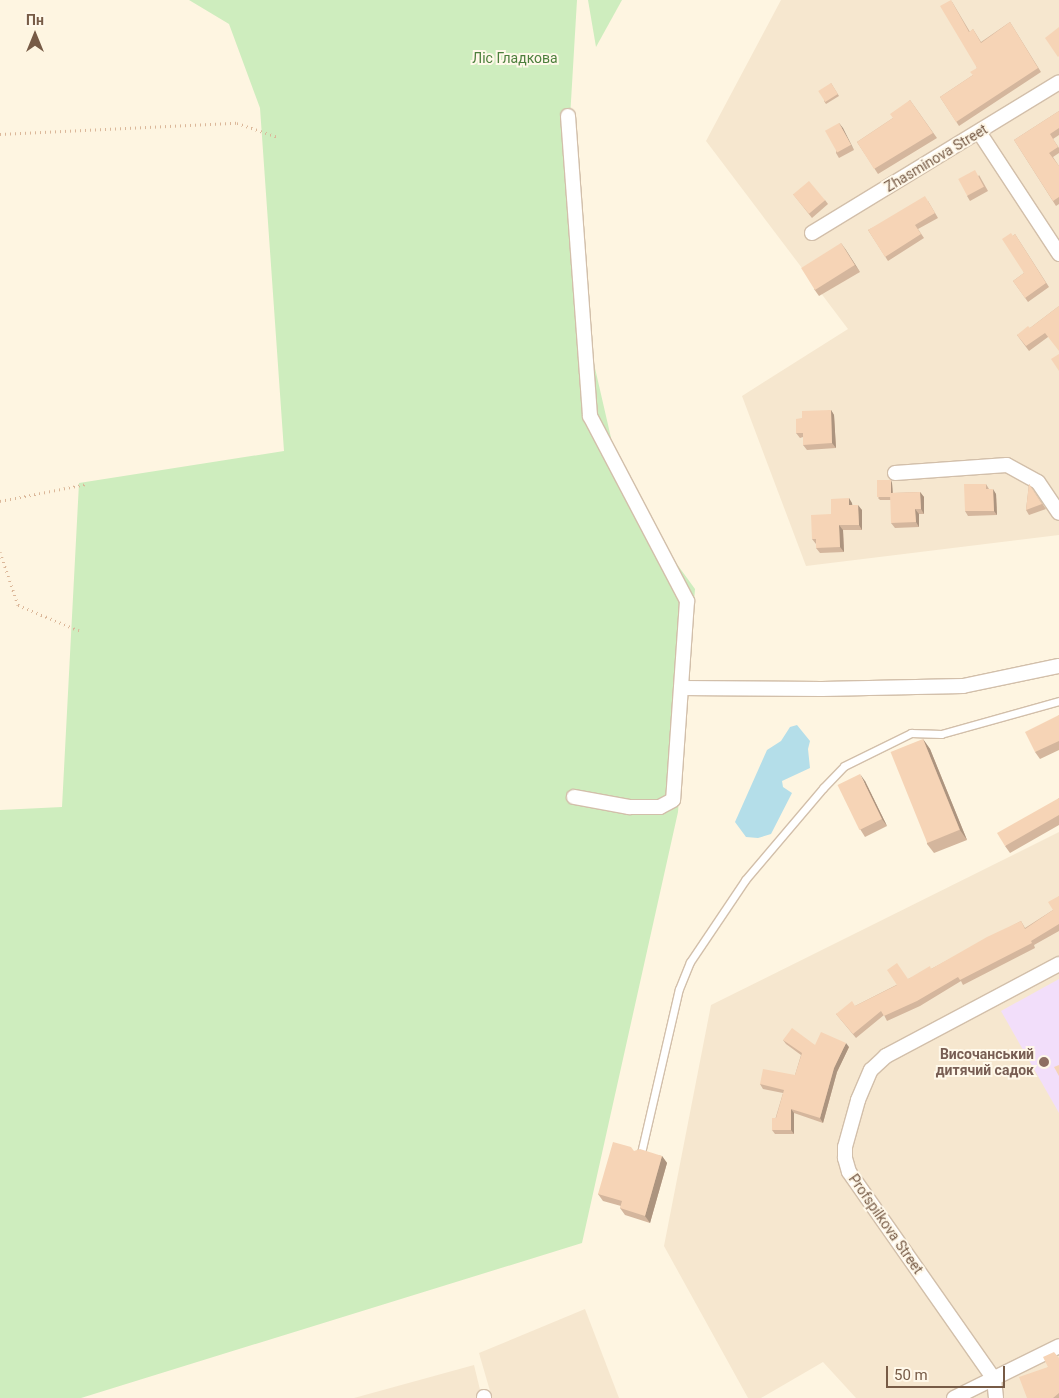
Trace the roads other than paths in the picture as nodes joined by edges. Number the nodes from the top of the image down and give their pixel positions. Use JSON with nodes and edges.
{"nodes":[{"id":1,"x":1059,"y":82,"type":"edge"},
{"id":2,"x":568,"y":116,"type":"dead end"},
{"id":3,"x":979,"y":132,"type":"junction"},
{"id":4,"x":812,"y":233,"type":"dead end"},
{"id":5,"x":1059,"y":254,"type":"edge"},
{"id":6,"x":896,"y":473,"type":"dead end"},
{"id":7,"x":1059,"y":513,"type":"edge"},
{"id":8,"x":1059,"y":666,"type":"edge"},
{"id":9,"x":681,"y":688,"type":"junction"},
{"id":10,"x":1059,"y":700,"type":"edge"},
{"id":11,"x":574,"y":797,"type":"dead end"},
{"id":12,"x":1059,"y":964,"type":"edge"},
{"id":13,"x":642,"y":1153,"type":"edge"},
{"id":14,"x":1059,"y":1346,"type":"edge"},
{"id":15,"x":994,"y":1379,"type":"junction"},
{"id":16,"x":954,"y":1398,"type":"edge"},
{"id":17,"x":996,"y":1398,"type":"edge"}],
"edges":[{"from":1,"to":3,"type":"street","name":"Zhasminova Street"},
{"from":2,"to":9,"type":"street"},
{"from":3,"to":4,"type":"street","name":"Zhasminova Street"},
{"from":3,"to":5,"type":"street"},
{"from":6,"to":7,"type":"street"},
{"from":8,"to":9,"type":"street"},
{"from":9,"to":11,"type":"street"},
{"from":10,"to":13,"type":"lane"},
{"from":12,"to":15,"type":"street","name":"Profspilkova Street"},
{"from":14,"to":15,"type":"street"},
{"from":15,"to":16,"type":"street"},
{"from":15,"to":17,"type":"street","name":"Profspilkova Street"}]}
